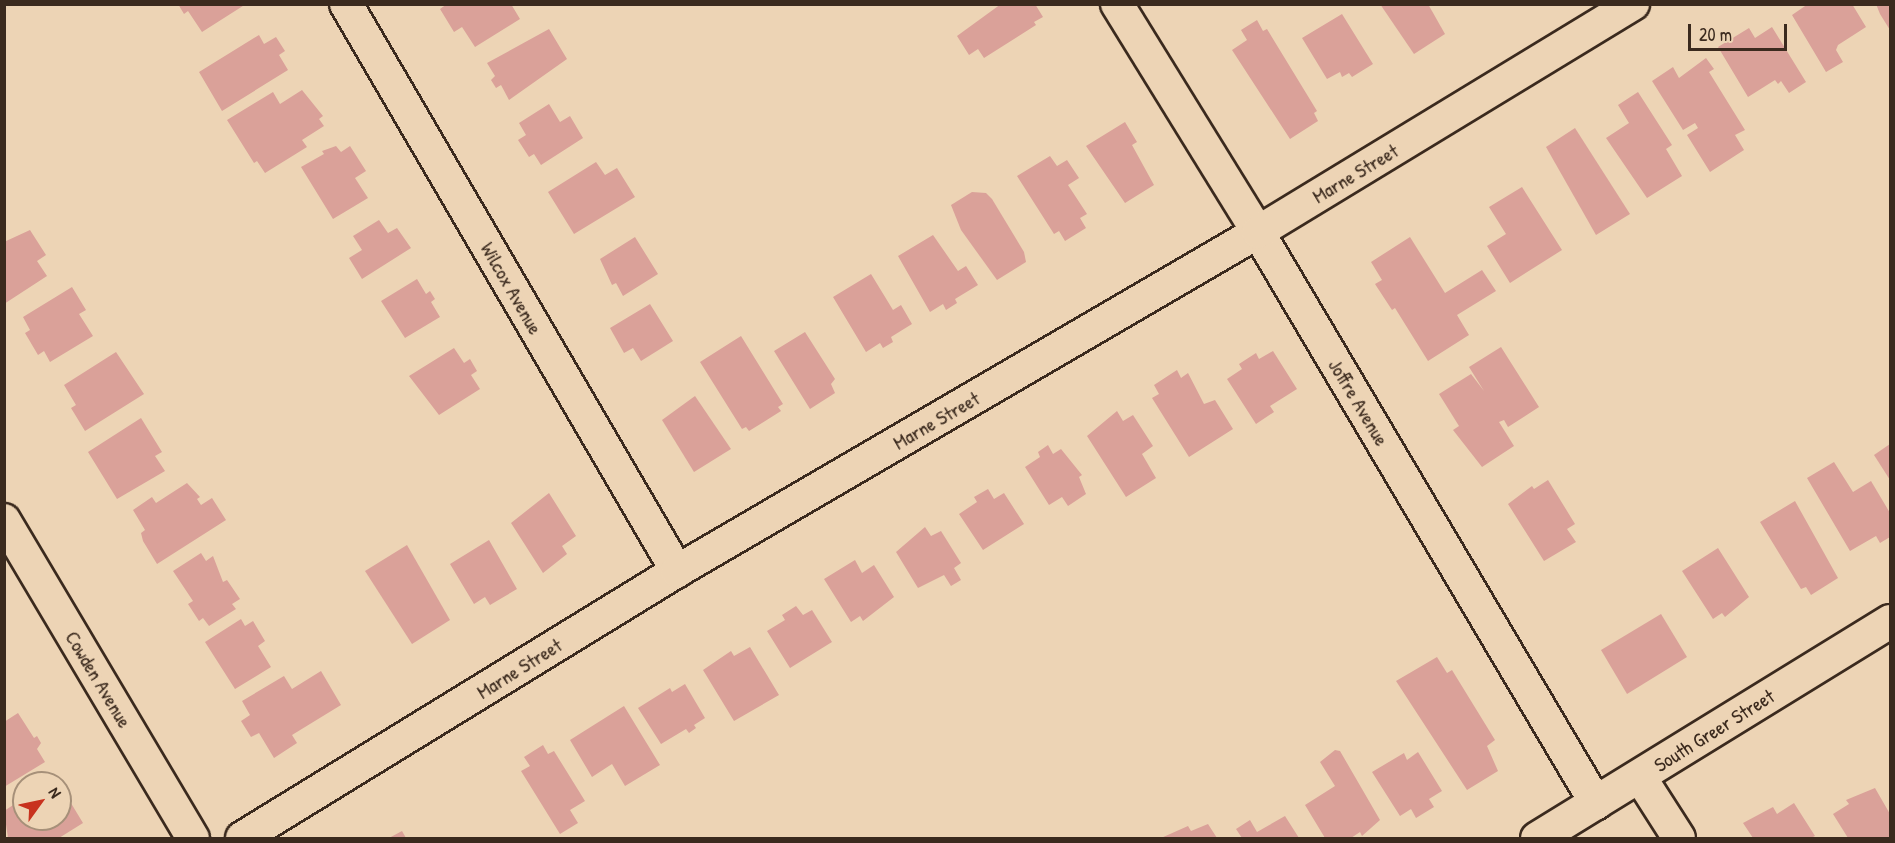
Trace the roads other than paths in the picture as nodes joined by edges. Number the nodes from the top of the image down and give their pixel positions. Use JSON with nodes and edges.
{"nodes":[{"id":1,"x":346,"y":4,"type":"edge"},
{"id":2,"x":1117,"y":4,"type":"edge"},
{"id":3,"x":1633,"y":4,"type":"edge"},
{"id":4,"x":1258,"y":232,"type":"junction"},
{"id":5,"x":4,"y":520,"type":"edge"},
{"id":6,"x":677,"y":571,"type":"junction"},
{"id":7,"x":1890,"y":621,"type":"edge"},
{"id":8,"x":1640,"y":777,"type":"junction"},
{"id":9,"x":1596,"y":803,"type":"junction"},
{"id":10,"x":193,"y":838,"type":"edge"},
{"id":11,"x":242,"y":838,"type":"edge"},
{"id":12,"x":1537,"y":838,"type":"edge"},
{"id":13,"x":1679,"y":838,"type":"edge"}],
"edges":[{"from":1,"to":6,"type":"street","name":"Wilcox Avenue"},
{"from":2,"to":4,"type":"street","name":"Joffre Avenue"},
{"from":3,"to":4,"type":"street","name":"Marne Street"},
{"from":4,"to":6,"type":"street","name":"Marne Street"},
{"from":4,"to":9,"type":"street","name":"Joffre Avenue"},
{"from":5,"to":10,"type":"street","name":"Cowden Avenue"},
{"from":6,"to":11,"type":"street","name":"Marne Street"},
{"from":7,"to":8,"type":"street","name":"South Greer Street"},
{"from":8,"to":9,"type":"street","name":"South Greer Street"},
{"from":8,"to":13,"type":"street"},
{"from":9,"to":12,"type":"street","name":"South Greer Street"}]}
